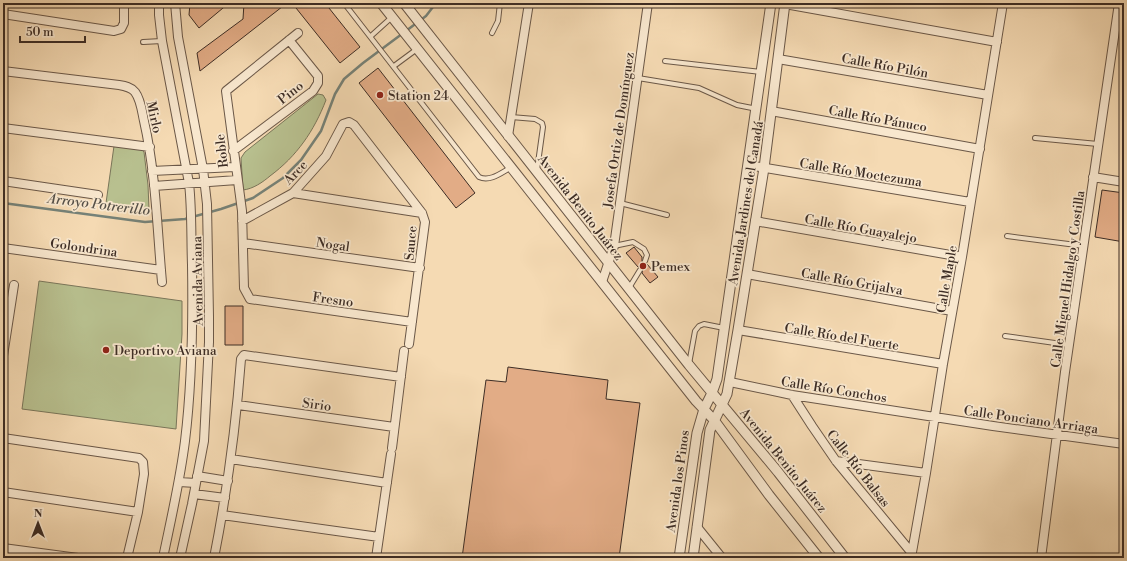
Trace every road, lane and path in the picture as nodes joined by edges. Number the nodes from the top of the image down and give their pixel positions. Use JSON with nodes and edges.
{"nodes":[{"id":1,"x":124,"y":3,"type":"edge"},
{"id":2,"x":159,"y":3,"type":"edge"},
{"id":3,"x":175,"y":3,"type":"edge"},
{"id":4,"x":344,"y":3,"type":"edge"},
{"id":5,"x":382,"y":3,"type":"edge"},
{"id":6,"x":404,"y":3,"type":"edge"},
{"id":7,"x":500,"y":3,"type":"edge"},
{"id":8,"x":529,"y":3,"type":"edge"},
{"id":9,"x":648,"y":3,"type":"edge"},
{"id":10,"x":771,"y":3,"type":"edge"},
{"id":11,"x":1003,"y":3,"type":"edge"},
{"id":12,"x":1119,"y":3,"type":"edge"},
{"id":13,"x":785,"y":4,"type":"edge"},
{"id":14,"x":3,"y":14,"type":"edge"},
{"id":15,"x":395,"y":20,"type":"junction"},
{"id":16,"x":298,"y":33,"type":"dead end"},
{"id":17,"x":492,"y":33,"type":"dead end"},
{"id":18,"x":371,"y":36,"type":"junction"},
{"id":19,"x":290,"y":40,"type":"junction"},
{"id":20,"x":162,"y":41,"type":"junction"},
{"id":21,"x":143,"y":42,"type":"dead end"},
{"id":22,"x":997,"y":42,"type":"junction"},
{"id":23,"x":415,"y":46,"type":"junction"},
{"id":24,"x":778,"y":59,"type":"junction"},
{"id":25,"x":665,"y":61,"type":"dead end"},
{"id":26,"x":394,"y":66,"type":"junction"},
{"id":27,"x":3,"y":71,"type":"edge"},
{"id":28,"x":761,"y":72,"type":"junction"},
{"id":29,"x":638,"y":78,"type":"junction"},
{"id":30,"x":988,"y":95,"type":"junction"},
{"id":31,"x":757,"y":109,"type":"junction"},
{"id":32,"x":772,"y":111,"type":"junction"},
{"id":33,"x":511,"y":117,"type":"junction"},
{"id":34,"x":349,"y":122,"type":"joint"},
{"id":35,"x":3,"y":128,"type":"edge"},
{"id":36,"x":508,"y":136,"type":"junction"},
{"id":37,"x":1035,"y":138,"type":"dead end"},
{"id":38,"x":1098,"y":144,"type":"junction"},
{"id":39,"x":150,"y":148,"type":"junction"},
{"id":40,"x":980,"y":149,"type":"junction"},
{"id":41,"x":233,"y":151,"type":"junction"},
{"id":42,"x":748,"y":165,"type":"junction"},
{"id":43,"x":235,"y":167,"type":"junction"},
{"id":44,"x":511,"y":167,"type":"junction"},
{"id":45,"x":203,"y":168,"type":"junction"},
{"id":46,"x":764,"y":168,"type":"junction"},
{"id":47,"x":188,"y":169,"type":"junction"},
{"id":48,"x":152,"y":171,"type":"junction"},
{"id":49,"x":537,"y":173,"type":"junction"},
{"id":50,"x":1094,"y":178,"type":"junction"},
{"id":51,"x":237,"y":180,"type":"junction"},
{"id":52,"x":3,"y":181,"type":"edge"},
{"id":53,"x":205,"y":182,"type":"junction"},
{"id":54,"x":1124,"y":182,"type":"edge"},
{"id":55,"x":189,"y":183,"type":"junction"},
{"id":56,"x":154,"y":186,"type":"junction"},
{"id":57,"x":293,"y":193,"type":"junction"},
{"id":58,"x":98,"y":195,"type":"dead end"},
{"id":59,"x":970,"y":202,"type":"junction"},
{"id":60,"x":620,"y":203,"type":"junction"},
{"id":61,"x":422,"y":213,"type":"junction"},
{"id":62,"x":667,"y":215,"type":"dead end"},
{"id":63,"x":242,"y":221,"type":"junction"},
{"id":64,"x":755,"y":221,"type":"junction"},
{"id":65,"x":1007,"y":236,"type":"dead end"},
{"id":66,"x":243,"y":243,"type":"junction"},
{"id":67,"x":614,"y":246,"type":"junction"},
{"id":68,"x":1084,"y":246,"type":"junction"},
{"id":69,"x":3,"y":248,"type":"edge"},
{"id":70,"x":962,"y":258,"type":"junction"},
{"id":71,"x":645,"y":261,"type":"dead end"},
{"id":72,"x":608,"y":263,"type":"junction"},
{"id":73,"x":420,"y":268,"type":"junction"},
{"id":74,"x":161,"y":270,"type":"junction"},
{"id":75,"x":640,"y":270,"type":"dead end"},
{"id":76,"x":747,"y":274,"type":"junction"},
{"id":77,"x":162,"y":282,"type":"dead end"},
{"id":78,"x":602,"y":282,"type":"junction"},
{"id":79,"x":14,"y":285,"type":"dead end"},
{"id":80,"x":628,"y":288,"type":"junction"},
{"id":81,"x":250,"y":299,"type":"joint"},
{"id":82,"x":952,"y":311,"type":"junction"},
{"id":83,"x":412,"y":322,"type":"junction"},
{"id":84,"x":724,"y":328,"type":"junction"},
{"id":85,"x":738,"y":330,"type":"junction"},
{"id":86,"x":1005,"y":336,"type":"dead end"},
{"id":87,"x":1070,"y":345,"type":"junction"},
{"id":88,"x":3,"y":356,"type":"edge"},
{"id":89,"x":943,"y":364,"type":"junction"},
{"id":90,"x":689,"y":365,"type":"junction"},
{"id":91,"x":401,"y":377,"type":"junction"},
{"id":92,"x":730,"y":382,"type":"junction"},
{"id":93,"x":712,"y":393,"type":"junction"},
{"id":94,"x":792,"y":395,"type":"junction"},
{"id":95,"x":238,"y":405,"type":"junction"},
{"id":96,"x":722,"y":405,"type":"junction"},
{"id":97,"x":704,"y":409,"type":"junction"},
{"id":98,"x":934,"y":417,"type":"junction"},
{"id":99,"x":714,"y":420,"type":"junction"},
{"id":100,"x":394,"y":427,"type":"junction"},
{"id":101,"x":1057,"y":435,"type":"junction"},
{"id":102,"x":3,"y":438,"type":"edge"},
{"id":103,"x":1124,"y":444,"type":"edge"},
{"id":104,"x":231,"y":459,"type":"junction"},
{"id":105,"x":836,"y":461,"type":"junction"},
{"id":106,"x":926,"y":473,"type":"junction"},
{"id":107,"x":197,"y":480,"type":"junction"},
{"id":108,"x":228,"y":481,"type":"junction"},
{"id":109,"x":179,"y":482,"type":"junction"},
{"id":110,"x":387,"y":483,"type":"junction"},
{"id":111,"x":3,"y":492,"type":"edge"},
{"id":112,"x":194,"y":494,"type":"junction"},
{"id":113,"x":225,"y":498,"type":"junction"},
{"id":114,"x":138,"y":512,"type":"junction"},
{"id":115,"x":222,"y":515,"type":"junction"},
{"id":116,"x":697,"y":527,"type":"junction"},
{"id":117,"x":379,"y":537,"type":"junction"},
{"id":118,"x":3,"y":548,"type":"edge"},
{"id":119,"x":911,"y":555,"type":"edge"},
{"id":120,"x":78,"y":558,"type":"edge"},
{"id":121,"x":127,"y":558,"type":"edge"},
{"id":122,"x":163,"y":558,"type":"edge"},
{"id":123,"x":180,"y":558,"type":"edge"},
{"id":124,"x":214,"y":558,"type":"edge"},
{"id":125,"x":376,"y":558,"type":"edge"},
{"id":126,"x":679,"y":558,"type":"edge"},
{"id":127,"x":693,"y":558,"type":"edge"},
{"id":128,"x":722,"y":558,"type":"edge"},
{"id":129,"x":819,"y":558,"type":"edge"},
{"id":130,"x":845,"y":558,"type":"edge"},
{"id":131,"x":1041,"y":558,"type":"edge"}],
"edges":[{"from":1,"to":14,"type":"street"},
{"from":2,"to":20,"type":"street","name":"Avenida Aviana"},
{"from":3,"to":45,"type":"street","name":"Avenida Aviana"},
{"from":4,"to":18,"type":"lane"},
{"from":5,"to":15,"type":"street"},
{"from":6,"to":36,"type":"street","name":"Avenida Benito Juárez"},
{"from":7,"to":17,"type":"lane"},
{"from":8,"to":33,"type":"street"},
{"from":9,"to":29,"type":"street","name":"Josefa Ortiz de Domínguez"},
{"from":10,"to":28,"type":"street","name":"Avenida Jardines del Canadá"},
{"from":11,"to":22,"type":"street","name":"Calle Maple"},
{"from":12,"to":38,"type":"street","name":"Calle Miguel Hidalgo y Costilla"},
{"from":13,"to":22,"type":"street"},
{"from":13,"to":24,"type":"street","name":"Avenida Jardines del Canadá"},
{"from":15,"to":18,"type":"lane"},
{"from":15,"to":23,"type":"street"},
{"from":16,"to":19,"type":"street","name":"Roble"},
{"from":18,"to":26,"type":"lane"},
{"from":19,"to":41,"type":"street","name":"Roble"},
{"from":19,"to":41,"type":"street","name":"Pino"},
{"from":20,"to":21,"type":"lane"},
{"from":20,"to":47,"type":"street","name":"Avenida Aviana"},
{"from":22,"to":30,"type":"street","name":"Calle Maple"},
{"from":23,"to":26,"type":"lane"},
{"from":23,"to":44,"type":"street"},
{"from":24,"to":30,"type":"street","name":"Calle Río Pilón"},
{"from":24,"to":32,"type":"street","name":"Avenida Jardines del Canadá"},
{"from":25,"to":28,"type":"lane"},
{"from":26,"to":44,"type":"lane"},
{"from":27,"to":39,"type":"street","name":"Mirlo"},
{"from":28,"to":31,"type":"street","name":"Avenida Jardines del Canadá"},
{"from":29,"to":31,"type":"lane"},
{"from":29,"to":60,"type":"street","name":"Josefa Ortiz de Domínguez"},
{"from":30,"to":40,"type":"street","name":"Calle Maple"},
{"from":31,"to":42,"type":"street","name":"Avenida Jardines del Canadá"},
{"from":32,"to":40,"type":"street","name":"Calle Río Pánuco"},
{"from":32,"to":46,"type":"street","name":"Avenida Jardines del Canadá"},
{"from":33,"to":36,"type":"street"},
{"from":33,"to":49,"type":"lane"},
{"from":34,"to":57,"type":"street","name":"Arce"},
{"from":34,"to":61,"type":"street","name":"Sauce"},
{"from":35,"to":39,"type":"street"},
{"from":36,"to":49,"type":"street","name":"Avenida Benito Juárez"},
{"from":37,"to":38,"type":"lane"},
{"from":38,"to":50,"type":"street","name":"Calle Miguel Hidalgo y Costilla"},
{"from":39,"to":48,"type":"street","name":"Mirlo"},
{"from":40,"to":59,"type":"street","name":"Calle Maple"},
{"from":41,"to":43,"type":"street","name":"Roble"},
{"from":42,"to":46,"type":"street","name":"Calle Río Moctezuma"},
{"from":42,"to":84,"type":"street","name":"Avenida Jardines del Canadá"},
{"from":43,"to":45,"type":"street"},
{"from":43,"to":51,"type":"street","name":"Roble"},
{"from":44,"to":78,"type":"street"},
{"from":45,"to":47,"type":"street"},
{"from":45,"to":53,"type":"street","name":"Avenida Aviana"},
{"from":46,"to":59,"type":"street","name":"Calle Río Moctezuma"},
{"from":46,"to":64,"type":"street","name":"Avenida Jardines del Canadá"},
{"from":47,"to":48,"type":"street"},
{"from":47,"to":55,"type":"street","name":"Avenida Aviana"},
{"from":48,"to":56,"type":"street","name":"Mirlo"},
{"from":49,"to":72,"type":"street","name":"Avenida Benito Juárez"},
{"from":50,"to":54,"type":"street"},
{"from":50,"to":68,"type":"street","name":"Calle Miguel Hidalgo y Costilla"},
{"from":51,"to":53,"type":"street"},
{"from":51,"to":63,"type":"street","name":"Roble"},
{"from":52,"to":58,"type":"street"},
{"from":53,"to":55,"type":"street"},
{"from":53,"to":107,"type":"street","name":"Avenida Aviana"},
{"from":55,"to":56,"type":"street"},
{"from":55,"to":109,"type":"street","name":"Avenida Aviana"},
{"from":56,"to":74,"type":"street","name":"Mirlo"},
{"from":57,"to":61,"type":"street"},
{"from":57,"to":63,"type":"street","name":"Arce"},
{"from":59,"to":70,"type":"street","name":"Calle Maple"},
{"from":60,"to":62,"type":"lane"},
{"from":60,"to":67,"type":"street","name":"Josefa Ortiz de Domínguez"},
{"from":61,"to":73,"type":"street","name":"Sauce"},
{"from":63,"to":66,"type":"street","name":"Roble"},
{"from":64,"to":70,"type":"street","name":"Calle Río Guayalejo"},
{"from":64,"to":76,"type":"street","name":"Avenida Jardines del Canadá"},
{"from":65,"to":68,"type":"lane"},
{"from":66,"to":73,"type":"street","name":"Nogal"},
{"from":66,"to":81,"type":"street","name":"Roble"},
{"from":67,"to":71,"type":"lane"},
{"from":67,"to":72,"type":"street","name":"Josefa Ortiz de Domínguez"},
{"from":68,"to":87,"type":"street","name":"Calle Miguel Hidalgo y Costilla"},
{"from":69,"to":74,"type":"street","name":"Golondrina"},
{"from":70,"to":82,"type":"street","name":"Calle Maple"},
{"from":72,"to":78,"type":"street","name":"Josefa Ortiz de Domínguez"},
{"from":72,"to":80,"type":"street","name":"Avenida Benito Juárez"},
{"from":73,"to":83,"type":"street","name":"Sauce"},
{"from":74,"to":77,"type":"street","name":"Mirlo"},
{"from":75,"to":80,"type":"lane"},
{"from":76,"to":82,"type":"street","name":"Calle Río Grijalva"},
{"from":76,"to":85,"type":"street","name":"Avenida Jardines del Canadá"},
{"from":78,"to":97,"type":"street"},
{"from":79,"to":88,"type":"street"},
{"from":80,"to":90,"type":"street","name":"Avenida Benito Juárez"},
{"from":81,"to":83,"type":"street","name":"Fresno"},
{"from":82,"to":89,"type":"street","name":"Calle Maple"},
{"from":83,"to":91,"type":"street","name":"Sauce"},
{"from":84,"to":90,"type":"lane"},
{"from":84,"to":93,"type":"street","name":"Avenida Jardines del Canadá"},
{"from":85,"to":89,"type":"street","name":"Calle Río del Fuerte"},
{"from":85,"to":92,"type":"street","name":"Avenida Jardines del Canadá"},
{"from":86,"to":87,"type":"lane"},
{"from":87,"to":101,"type":"street","name":"Calle Miguel Hidalgo y Costilla"},
{"from":89,"to":98,"type":"street","name":"Calle Maple"},
{"from":90,"to":93,"type":"street","name":"Avenida Benito Juárez"},
{"from":91,"to":95,"type":"street"},
{"from":91,"to":100,"type":"street","name":"Sauce"},
{"from":92,"to":94,"type":"street","name":"Calle Río Conchos"},
{"from":92,"to":96,"type":"street","name":"Avenida Jardines del Canadá"},
{"from":93,"to":96,"type":"street","name":"Avenida Benito Juárez"},
{"from":93,"to":97,"type":"street","name":"Avenida los Pinos"},
{"from":94,"to":98,"type":"street","name":"Calle Río Conchos"},
{"from":94,"to":105,"type":"street","name":"Calle Río Balsas"},
{"from":95,"to":100,"type":"street","name":"Sirio"},
{"from":95,"to":104,"type":"street"},
{"from":96,"to":99,"type":"street","name":"Avenida los Pinos"},
{"from":96,"to":130,"type":"street","name":"Avenida Benito Juárez"},
{"from":97,"to":99,"type":"street"},
{"from":97,"to":126,"type":"street","name":"Avenida los Pinos"},
{"from":98,"to":101,"type":"street","name":"Calle Ponciano Arriaga"},
{"from":98,"to":106,"type":"street","name":"Calle Maple"},
{"from":99,"to":116,"type":"street","name":"Avenida los Pinos"},
{"from":99,"to":129,"type":"street"},
{"from":100,"to":110,"type":"street","name":"Sauce"},
{"from":101,"to":103,"type":"street","name":"Calle Ponciano Arriaga"},
{"from":101,"to":131,"type":"street","name":"Calle Miguel Hidalgo y Costilla"},
{"from":102,"to":114,"type":"street"},
{"from":104,"to":108,"type":"street"},
{"from":104,"to":110,"type":"street"},
{"from":105,"to":106,"type":"street"},
{"from":105,"to":119,"type":"street","name":"Calle Río Balsas"},
{"from":106,"to":119,"type":"street","name":"Calle Maple"},
{"from":107,"to":108,"type":"street"},
{"from":107,"to":109,"type":"street"},
{"from":107,"to":112,"type":"street","name":"Avenida Aviana"},
{"from":108,"to":113,"type":"street"},
{"from":109,"to":122,"type":"street","name":"Avenida Aviana"},
{"from":110,"to":117,"type":"street","name":"Sauce"},
{"from":111,"to":114,"type":"street"},
{"from":112,"to":113,"type":"street"},
{"from":112,"to":123,"type":"street","name":"Avenida Aviana"},
{"from":113,"to":115,"type":"street"},
{"from":114,"to":121,"type":"street"},
{"from":115,"to":117,"type":"street"},
{"from":115,"to":124,"type":"street"},
{"from":116,"to":127,"type":"street","name":"Avenida los Pinos"},
{"from":116,"to":128,"type":"street"},
{"from":117,"to":125,"type":"street","name":"Sauce"},
{"from":118,"to":120,"type":"street"}]}
